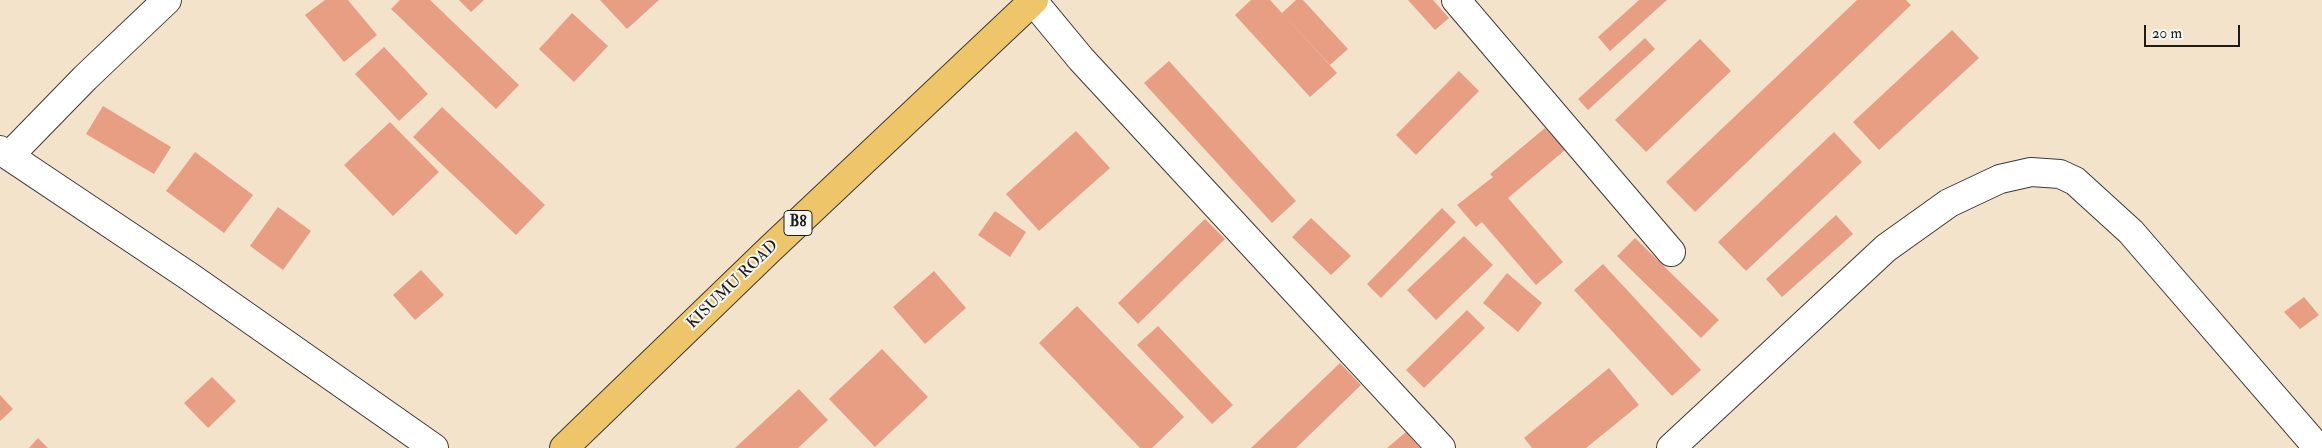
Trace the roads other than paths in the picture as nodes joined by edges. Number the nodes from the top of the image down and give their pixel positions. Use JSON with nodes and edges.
{"nodes":[{"id":1,"x":167,"y":0,"type":"edge"},
{"id":2,"x":1456,"y":0,"type":"edge"},
{"id":3,"x":1033,"y":1,"type":"edge"},
{"id":4,"x":4,"y":153,"type":"edge"},
{"id":5,"x":1672,"y":252,"type":"dead end"},
{"id":6,"x":434,"y":448,"type":"edge"},
{"id":7,"x":564,"y":448,"type":"edge"},
{"id":8,"x":1441,"y":448,"type":"edge"},
{"id":9,"x":1670,"y":448,"type":"edge"},
{"id":10,"x":2318,"y":448,"type":"edge"}],
"edges":[{"from":1,"to":4,"type":"street"},
{"from":2,"to":5,"type":"street"},
{"from":3,"to":7,"type":"highway","name":"KISUMU ROAD","number":"B8"},
{"from":3,"to":8,"type":"street"},
{"from":4,"to":6,"type":"street"},
{"from":9,"to":10,"type":"street"}]}
